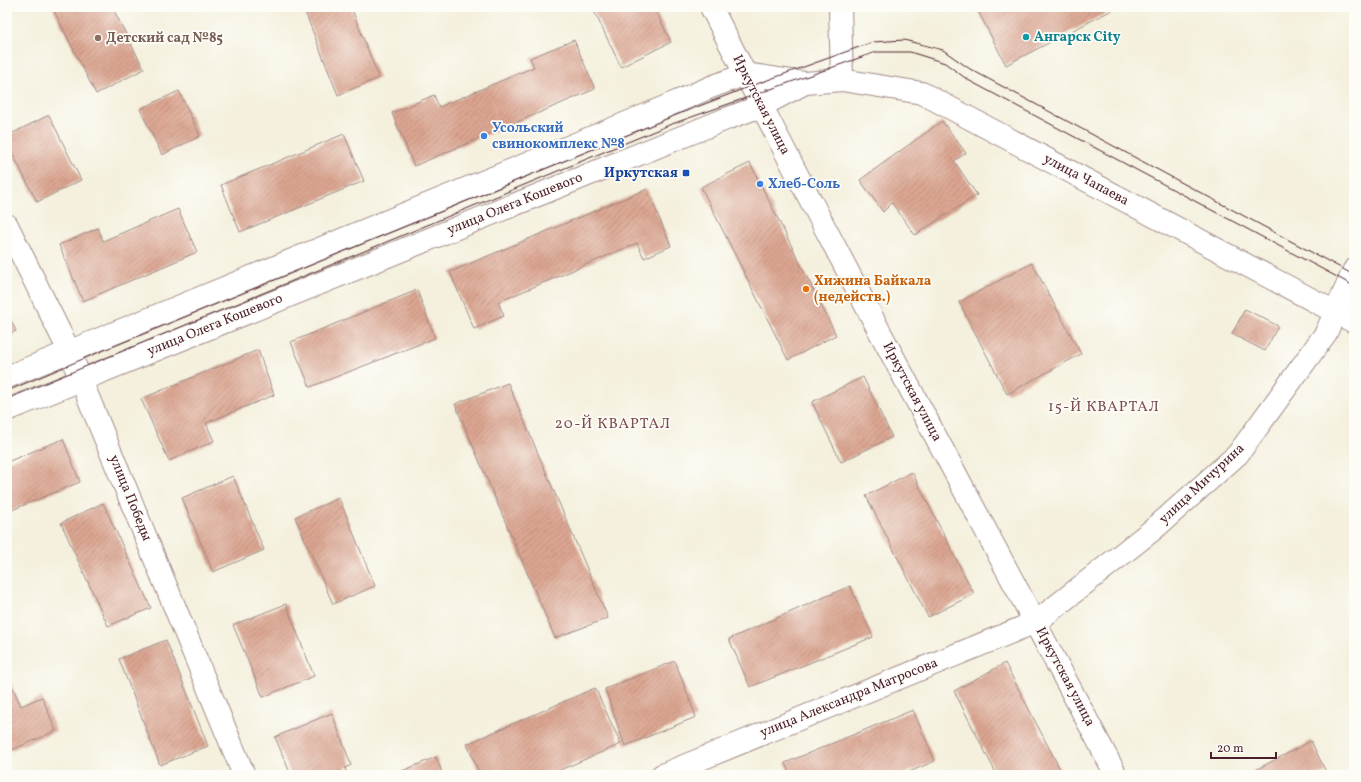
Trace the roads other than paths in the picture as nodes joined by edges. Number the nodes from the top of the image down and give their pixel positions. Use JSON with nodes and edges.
{"nodes":[{"id":1,"x":711,"y":7,"type":"edge"},
{"id":2,"x":840,"y":7,"type":"edge"},
{"id":3,"x":746,"y":74,"type":"junction"},
{"id":4,"x":842,"y":80,"type":"junction"},
{"id":5,"x":805,"y":83,"type":"junction"},
{"id":6,"x":761,"y":106,"type":"junction"},
{"id":7,"x":7,"y":225,"type":"edge"},
{"id":8,"x":1354,"y":270,"type":"edge"},
{"id":9,"x":1335,"y":312,"type":"junction"},
{"id":10,"x":1354,"y":322,"type":"edge"},
{"id":11,"x":69,"y":351,"type":"junction"},
{"id":12,"x":7,"y":376,"type":"edge"},
{"id":13,"x":81,"y":379,"type":"junction"},
{"id":14,"x":7,"y":410,"type":"edge"},
{"id":15,"x":1036,"y":622,"type":"junction"},
{"id":16,"x":244,"y":775,"type":"edge"},
{"id":17,"x":662,"y":775,"type":"edge"},
{"id":18,"x":1116,"y":775,"type":"edge"}],
"edges":[{"from":1,"to":3,"type":"street","name":"Иркутская улица"},
{"from":2,"to":4,"type":"street"},
{"from":3,"to":5,"type":"street"},
{"from":3,"to":6,"type":"street","name":"Иркутская улица"},
{"from":3,"to":11,"type":"street"},
{"from":4,"to":5,"type":"street","name":"улица Чапаева"},
{"from":4,"to":9,"type":"street","name":"улица Чапаева"},
{"from":5,"to":6,"type":"street","name":"улица Олега Кошевого"},
{"from":6,"to":13,"type":"street","name":"улица Олега Кошевого"},
{"from":6,"to":15,"type":"street","name":"Иркутская улица"},
{"from":7,"to":11,"type":"street","name":"улица Победы"},
{"from":8,"to":9,"type":"street","name":"улица Мичурина"},
{"from":9,"to":10,"type":"street","name":"улица Чапаева"},
{"from":9,"to":15,"type":"street","name":"улица Мичурина"},
{"from":11,"to":12,"type":"street"},
{"from":11,"to":13,"type":"street","name":"улица Победы"},
{"from":13,"to":14,"type":"street","name":"улица Олега Кошевого"},
{"from":13,"to":16,"type":"street","name":"улица Победы"},
{"from":15,"to":17,"type":"street","name":"улица Александра Матросова"},
{"from":15,"to":18,"type":"street","name":"Иркутская улица"}]}
